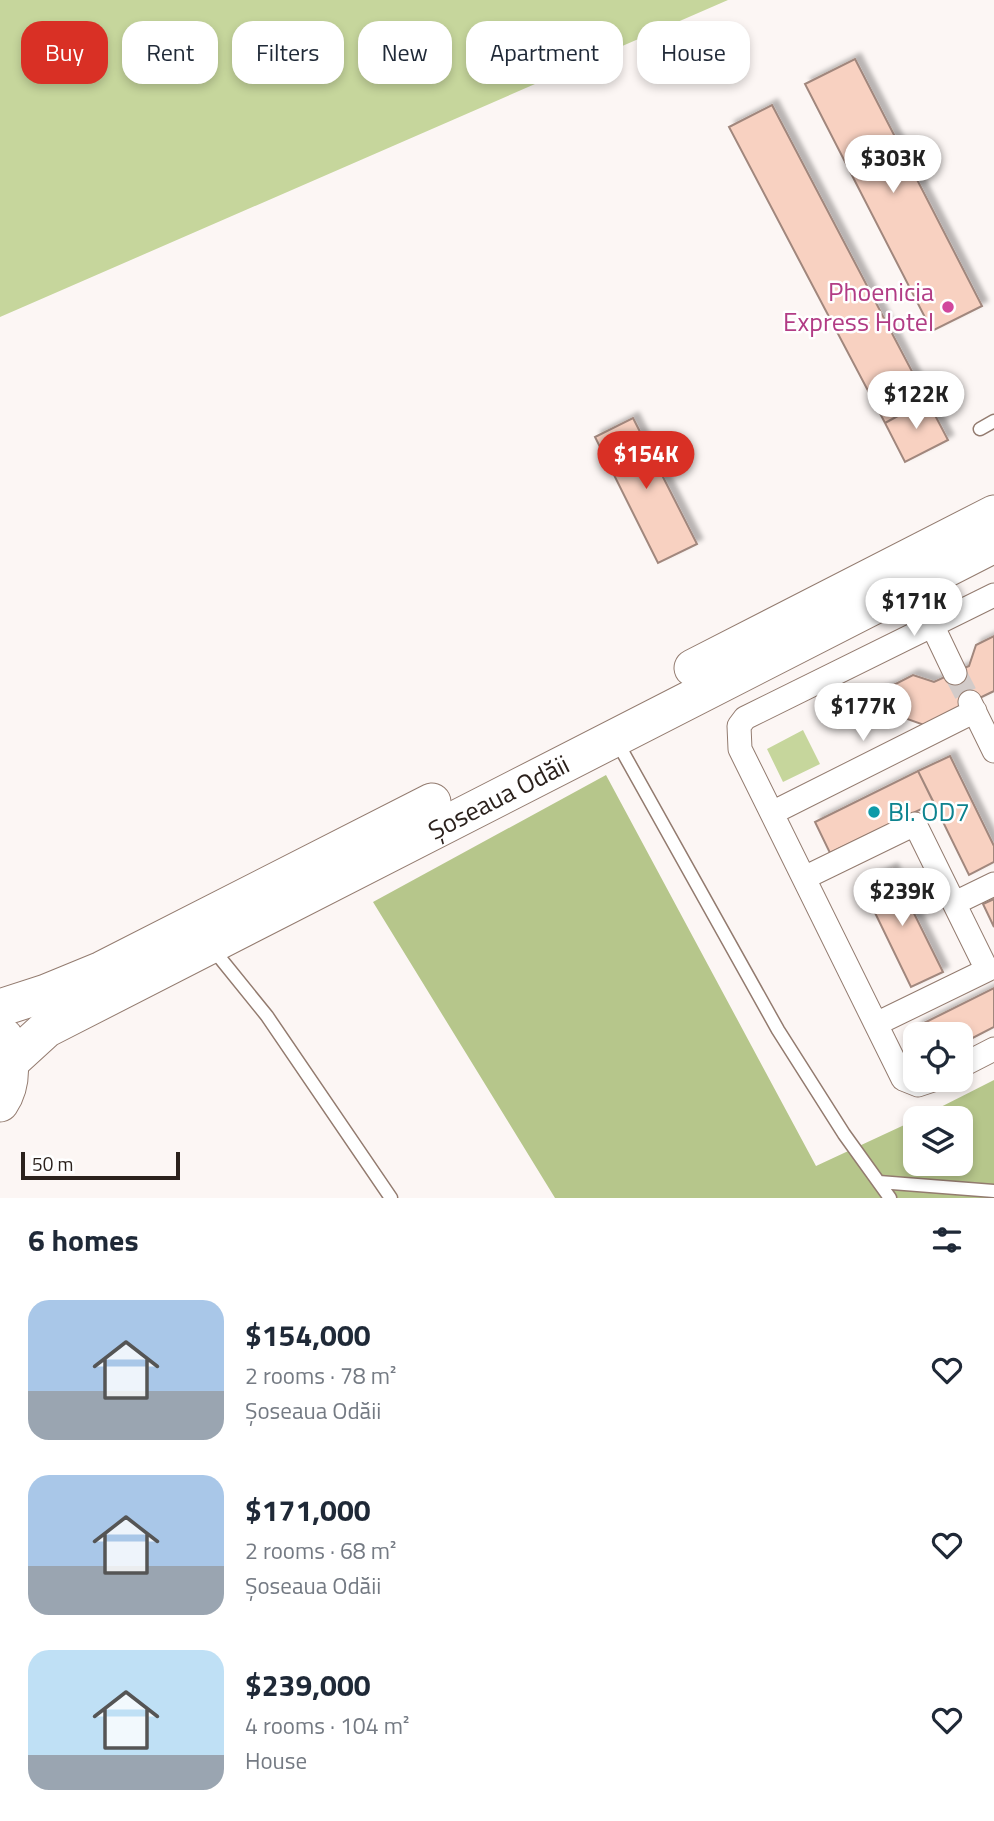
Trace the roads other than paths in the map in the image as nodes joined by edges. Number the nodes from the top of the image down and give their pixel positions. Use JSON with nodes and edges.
{"nodes":[{"id":1,"x":994,"y":421,"type":"edge"},
{"id":2,"x":980,"y":429,"type":"dead end"},
{"id":3,"x":994,"y":514,"type":"edge"},
{"id":4,"x":994,"y":544,"type":"edge"},
{"id":5,"x":914,"y":585,"type":"junction"},
{"id":6,"x":994,"y":595,"type":"edge"},
{"id":7,"x":932,"y":625,"type":"junction"},
{"id":8,"x":955,"y":673,"type":"tunnel mouth"},
{"id":9,"x":614,"y":737,"type":"junction"},
{"id":10,"x":994,"y":751,"type":"edge"},
{"id":11,"x":772,"y":813,"type":"junction"},
{"id":12,"x":804,"y":878,"type":"junction"},
{"id":13,"x":994,"y":884,"type":"edge"},
{"id":14,"x":955,"y":903,"type":"junction"},
{"id":15,"x":209,"y":945,"type":"junction"},
{"id":16,"x":0,"y":1008,"type":"edge"},
{"id":17,"x":876,"y":1024,"type":"junction"},
{"id":18,"x":5,"y":1046,"type":"edge"},
{"id":19,"x":994,"y":1049,"type":"edge"},
{"id":20,"x":973,"y":1060,"type":"edge"},
{"id":21,"x":903,"y":1079,"type":"edge"},
{"id":22,"x":0,"y":1103,"type":"edge"},
{"id":23,"x":879,"y":1182,"type":"junction"},
{"id":24,"x":994,"y":1191,"type":"edge"},
{"id":25,"x":391,"y":1198,"type":"edge"},
{"id":26,"x":890,"y":1198,"type":"edge"}],
"edges":[{"from":1,"to":2,"type":"lane"},
{"from":3,"to":16,"type":"main road","name":"Șoseaua Odăii"},
{"from":4,"to":5,"type":"main road","name":"Șoseaua Odăii"},
{"from":5,"to":7,"type":"street"},
{"from":5,"to":9,"type":"main road","name":"Șoseaua Odăii"},
{"from":6,"to":7,"type":"street"},
{"from":7,"to":8,"type":"street"},
{"from":7,"to":11,"type":"street"},
{"from":9,"to":15,"type":"main road","name":"Șoseaua Odăii"},
{"from":9,"to":23,"type":"lane"},
{"from":10,"to":11,"type":"street"},
{"from":11,"to":12,"type":"street"},
{"from":12,"to":14,"type":"street"},
{"from":12,"to":17,"type":"street"},
{"from":13,"to":14,"type":"street"},
{"from":14,"to":17,"type":"street"},
{"from":15,"to":18,"type":"main road","name":"Șoseaua Odăii"},
{"from":15,"to":25,"type":"lane"},
{"from":17,"to":21,"type":"street"},
{"from":18,"to":22,"type":"main road","name":"Șoseaua Odăii"},
{"from":19,"to":20,"type":"street"},
{"from":23,"to":24,"type":"lane"},
{"from":23,"to":26,"type":"lane"}]}
